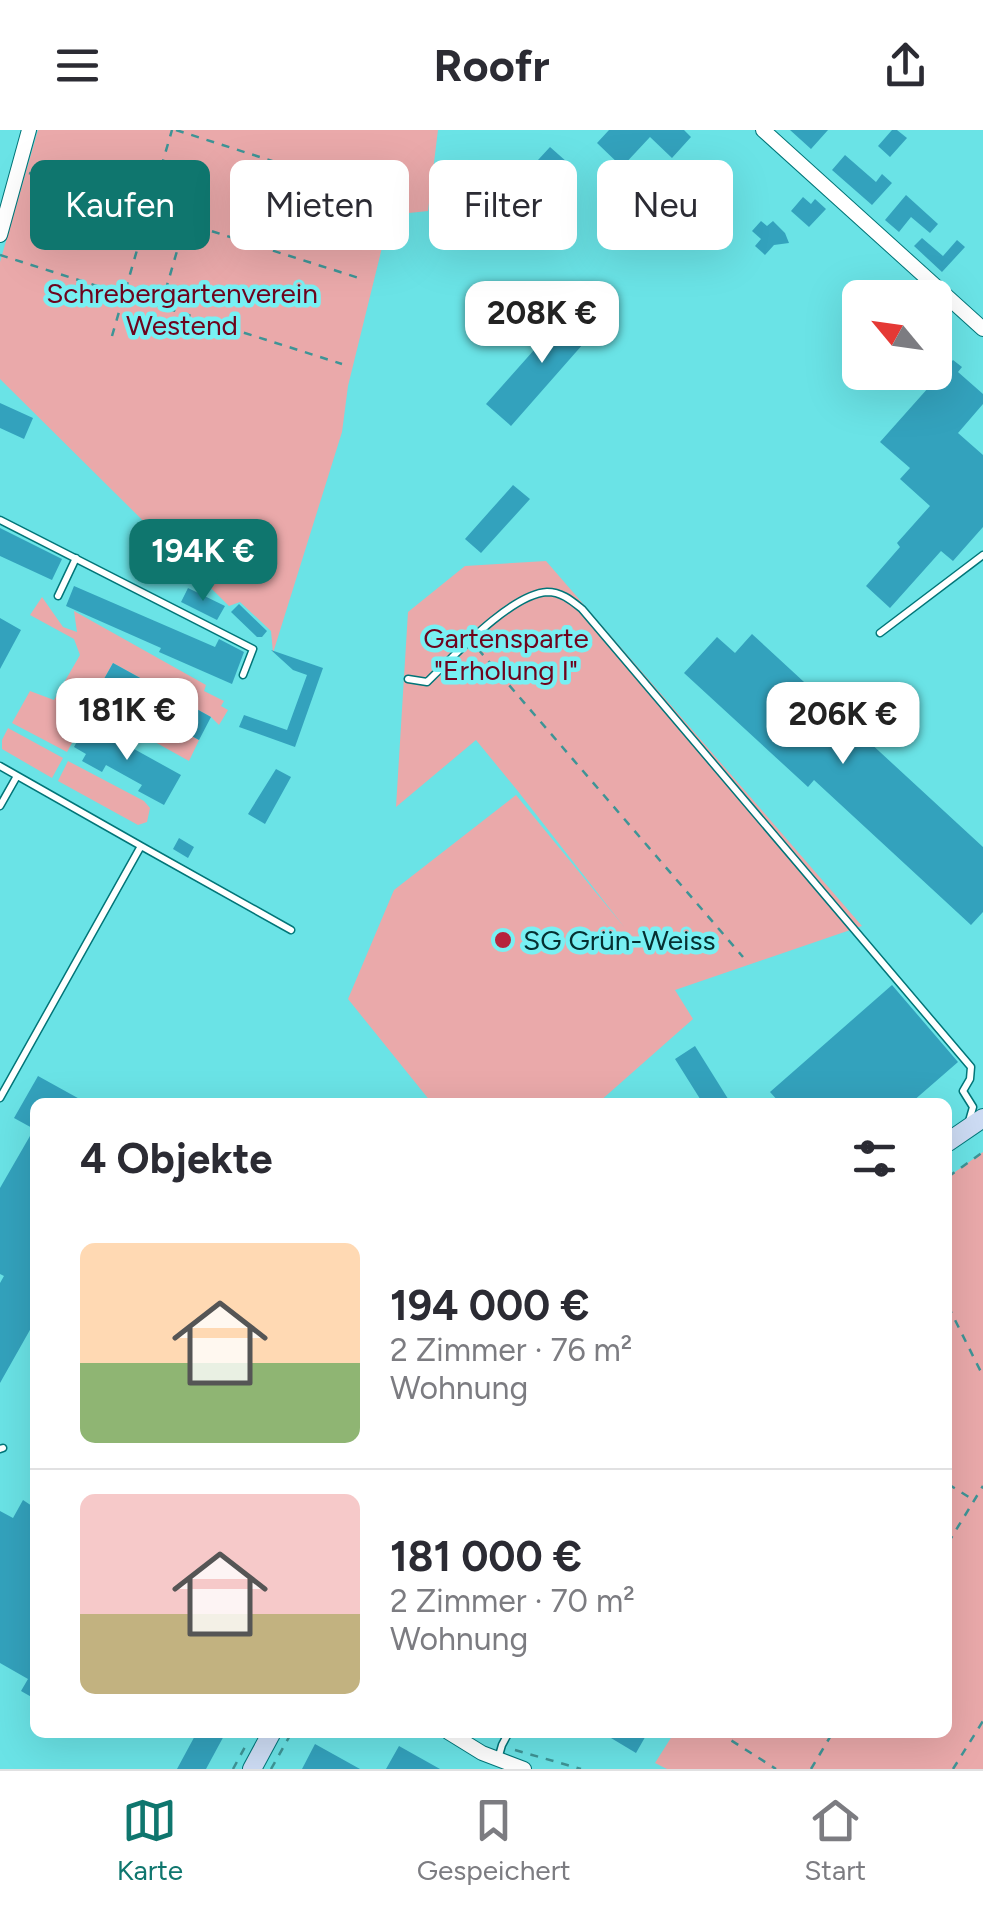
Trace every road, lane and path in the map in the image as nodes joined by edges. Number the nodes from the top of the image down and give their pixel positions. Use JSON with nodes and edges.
{"nodes":[{"id":1,"x":30,"y":130,"type":"edge"},
{"id":2,"x":174,"y":130,"type":"edge"},
{"id":3,"x":763,"y":130,"type":"edge"},
{"id":4,"x":164,"y":160,"type":"edge"},
{"id":5,"x":268,"y":160,"type":"edge"},
{"id":6,"x":18,"y":170,"type":"junction"},
{"id":7,"x":30,"y":174,"type":"edge"},
{"id":8,"x":210,"y":232,"type":"edge"},
{"id":9,"x":0,"y":235,"type":"edge"},
{"id":10,"x":136,"y":250,"type":"edge"},
{"id":11,"x":177,"y":250,"type":"edge"},
{"id":12,"x":0,"y":254,"type":"edge"},
{"id":13,"x":362,"y":279,"type":"dead end"},
{"id":14,"x":123,"y":296,"type":"junction"},
{"id":15,"x":161,"y":307,"type":"junction"},
{"id":16,"x":983,"y":329,"type":"edge"},
{"id":17,"x":112,"y":336,"type":"dead end"},
{"id":18,"x":342,"y":364,"type":"dead end"},
{"id":19,"x":0,"y":520,"type":"edge"},
{"id":20,"x":983,"y":555,"type":"edge"},
{"id":21,"x":76,"y":558,"type":"junction"},
{"id":22,"x":58,"y":596,"type":"dead end"},
{"id":23,"x":880,"y":633,"type":"dead end"},
{"id":24,"x":471,"y":640,"type":"junction"},
{"id":25,"x":243,"y":674,"type":"dead end"},
{"id":26,"x":408,"y":680,"type":"dead end"},
{"id":27,"x":0,"y":766,"type":"edge"},
{"id":28,"x":17,"y":776,"type":"junction"},
{"id":29,"x":0,"y":806,"type":"edge"},
{"id":30,"x":141,"y":846,"type":"junction"},
{"id":31,"x":292,"y":930,"type":"dead end"},
{"id":32,"x":743,"y":956,"type":"dead end"},
{"id":33,"x":0,"y":1098,"type":"edge"},
{"id":34,"x":975,"y":1123,"type":"edge"},
{"id":35,"x":952,"y":1139,"type":"edge"},
{"id":36,"x":983,"y":1152,"type":"edge"},
{"id":37,"x":952,"y":1174,"type":"edge"},
{"id":38,"x":952,"y":1314,"type":"edge"},
{"id":39,"x":983,"y":1376,"type":"edge"},
{"id":40,"x":952,"y":1486,"type":"edge"},
{"id":41,"x":983,"y":1486,"type":"edge"},
{"id":42,"x":974,"y":1500,"type":"junction"},
{"id":43,"x":952,"y":1536,"type":"edge"},
{"id":44,"x":983,"y":1721,"type":"edge"},
{"id":45,"x":269,"y":1738,"type":"edge"},
{"id":46,"x":289,"y":1738,"type":"edge"},
{"id":47,"x":463,"y":1738,"type":"edge"},
{"id":48,"x":486,"y":1738,"type":"edge"},
{"id":49,"x":506,"y":1738,"type":"edge"},
{"id":50,"x":727,"y":1738,"type":"edge"},
{"id":51,"x":829,"y":1738,"type":"edge"},
{"id":52,"x":246,"y":1745,"type":"dead end"},
{"id":53,"x":499,"y":1752,"type":"junction"},
{"id":54,"x":233,"y":1769,"type":"edge"},
{"id":55,"x":252,"y":1769,"type":"edge"},
{"id":56,"x":271,"y":1769,"type":"edge"},
{"id":57,"x":524,"y":1769,"type":"edge"},
{"id":58,"x":580,"y":1769,"type":"edge"},
{"id":59,"x":776,"y":1769,"type":"edge"},
{"id":60,"x":811,"y":1769,"type":"edge"},
{"id":61,"x":953,"y":1769,"type":"edge"}],
"edges":[{"from":1,"to":6,"type":"street"},
{"from":2,"to":4,"type":"path"},
{"from":2,"to":5,"type":"path"},
{"from":3,"to":16,"type":"street"},
{"from":6,"to":7,"type":"path"},
{"from":6,"to":9,"type":"street"},
{"from":8,"to":13,"type":"path"},
{"from":10,"to":14,"type":"path"},
{"from":11,"to":15,"type":"path"},
{"from":12,"to":14,"type":"path"},
{"from":14,"to":15,"type":"path"},
{"from":14,"to":17,"type":"path"},
{"from":15,"to":18,"type":"path"},
{"from":19,"to":21,"type":"lane"},
{"from":20,"to":23,"type":"lane"},
{"from":21,"to":22,"type":"lane"},
{"from":21,"to":25,"type":"lane"},
{"from":24,"to":26,"type":"lane"},
{"from":24,"to":32,"type":"path"},
{"from":24,"to":34,"type":"lane"},
{"from":27,"to":28,"type":"lane"},
{"from":28,"to":29,"type":"lane"},
{"from":28,"to":30,"type":"lane"},
{"from":30,"to":31,"type":"lane"},
{"from":30,"to":33,"type":"lane"},
{"from":34,"to":35,"type":"street"},
{"from":36,"to":37,"type":"path"},
{"from":38,"to":39,"type":"path"},
{"from":40,"to":42,"type":"path"},
{"from":41,"to":42,"type":"path"},
{"from":42,"to":43,"type":"path"},
{"from":44,"to":61,"type":"path"},
{"from":45,"to":55,"type":"street"},
{"from":46,"to":56,"type":"path"},
{"from":47,"to":53,"type":"street"},
{"from":48,"to":53,"type":"path"},
{"from":49,"to":53,"type":"lane"},
{"from":50,"to":59,"type":"path"},
{"from":51,"to":60,"type":"path"},
{"from":52,"to":54,"type":"path"},
{"from":53,"to":57,"type":"street"},
{"from":53,"to":58,"type":"path"}]}
